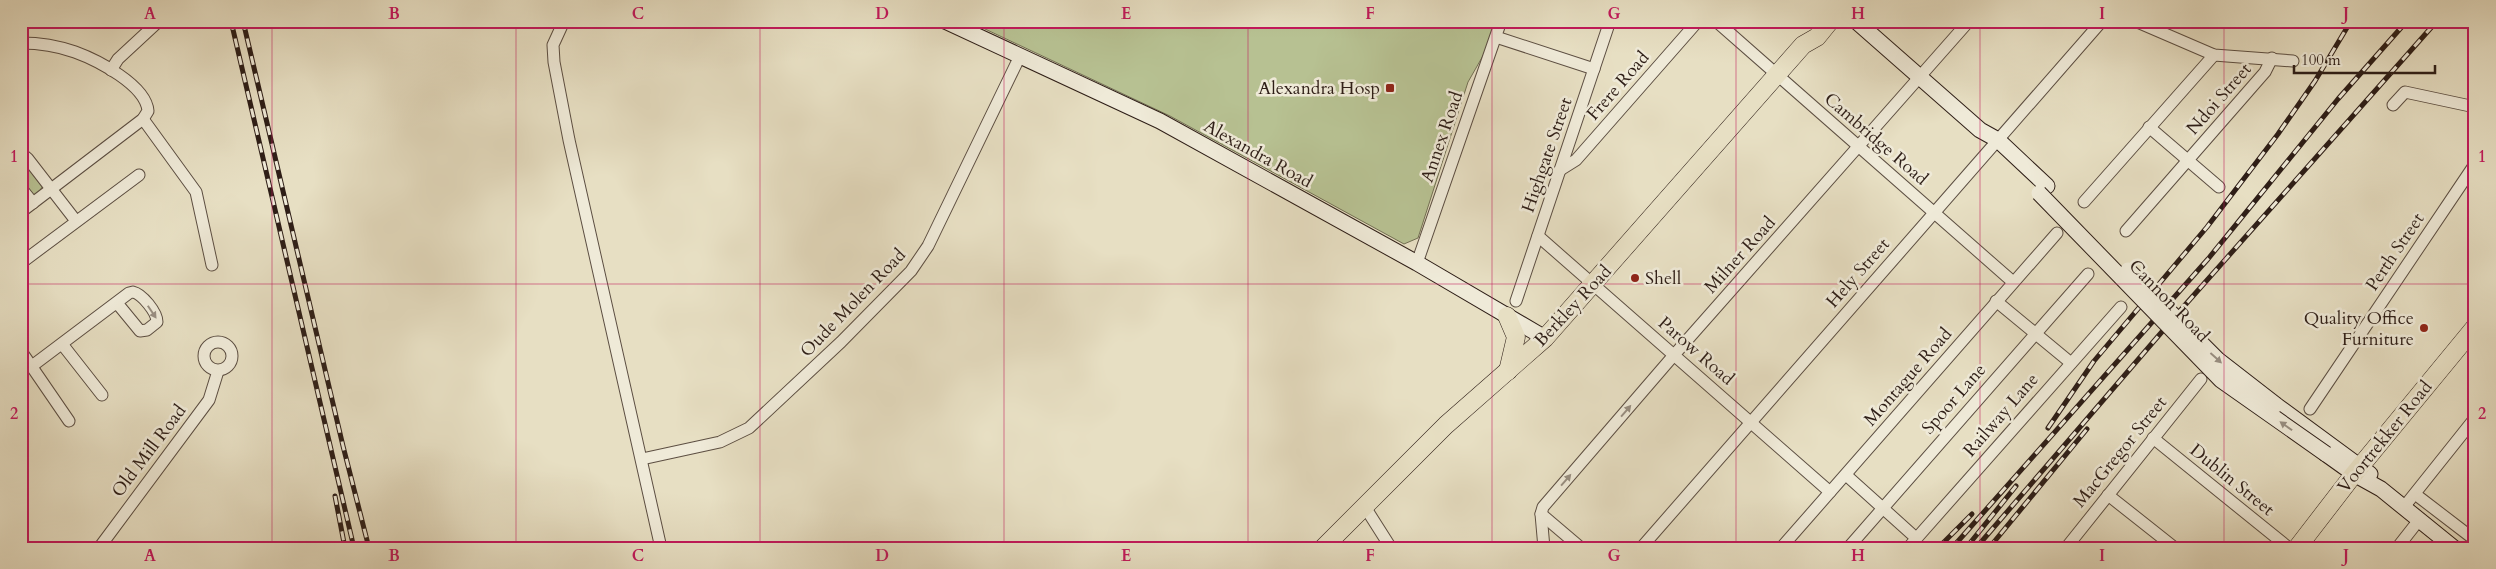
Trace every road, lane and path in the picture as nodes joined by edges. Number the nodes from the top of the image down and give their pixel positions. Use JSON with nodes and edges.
{"nodes":[{"id":1,"x":159,"y":21,"type":"edge"},
{"id":2,"x":564,"y":21,"type":"edge"},
{"id":3,"x":945,"y":21,"type":"edge"},
{"id":4,"x":1501,"y":21,"type":"edge"},
{"id":5,"x":1610,"y":21,"type":"edge"},
{"id":6,"x":1698,"y":21,"type":"edge"},
{"id":7,"x":1716,"y":21,"type":"edge"},
{"id":8,"x":1818,"y":21,"type":"edge"},
{"id":9,"x":1830,"y":21,"type":"edge"},
{"id":10,"x":1856,"y":21,"type":"edge"},
{"id":11,"x":1969,"y":21,"type":"edge"},
{"id":12,"x":2102,"y":21,"type":"edge"},
{"id":13,"x":2135,"y":21,"type":"edge"},
{"id":14,"x":1496,"y":37,"type":"junction"},
{"id":15,"x":21,"y":43,"type":"edge"},
{"id":16,"x":1803,"y":46,"type":"junction"},
{"id":17,"x":2214,"y":55,"type":"junction"},
{"id":18,"x":1020,"y":56,"type":"junction"},
{"id":19,"x":2272,"y":58,"type":"junction"},
{"id":20,"x":2293,"y":60,"type":"dead end"},
{"id":21,"x":1594,"y":69,"type":"junction"},
{"id":22,"x":111,"y":70,"type":"junction"},
{"id":23,"x":1777,"y":75,"type":"junction"},
{"id":24,"x":1920,"y":77,"type":"junction"},
{"id":25,"x":2393,"y":104,"type":"dead end"},
{"id":26,"x":2475,"y":107,"type":"edge"},
{"id":27,"x":143,"y":119,"type":"junction"},
{"id":28,"x":2149,"y":127,"type":"junction"},
{"id":29,"x":1995,"y":144,"type":"junction"},
{"id":30,"x":1859,"y":147,"type":"junction"},
{"id":31,"x":21,"y":153,"type":"edge"},
{"id":32,"x":2188,"y":160,"type":"junction"},
{"id":33,"x":2475,"y":164,"type":"edge"},
{"id":34,"x":1560,"y":170,"type":"junction"},
{"id":35,"x":139,"y":175,"type":"dead end"},
{"id":36,"x":2220,"y":187,"type":"dead end"},
{"id":37,"x":21,"y":188,"type":"edge"},
{"id":38,"x":51,"y":189,"type":"junction"},
{"id":39,"x":2084,"y":202,"type":"dead end"},
{"id":40,"x":33,"y":203,"type":"junction"},
{"id":41,"x":21,"y":212,"type":"edge"},
{"id":42,"x":1934,"y":213,"type":"junction"},
{"id":43,"x":76,"y":221,"type":"junction"},
{"id":44,"x":2126,"y":231,"type":"dead end"},
{"id":45,"x":2057,"y":233,"type":"dead end"},
{"id":46,"x":1538,"y":236,"type":"junction"},
{"id":47,"x":21,"y":263,"type":"edge"},
{"id":48,"x":1417,"y":263,"type":"junction"},
{"id":49,"x":212,"y":265,"type":"dead end"},
{"id":50,"x":2088,"y":274,"type":"dead end"},
{"id":51,"x":2014,"y":282,"type":"junction"},
{"id":52,"x":1593,"y":285,"type":"junction"},
{"id":53,"x":1516,"y":301,"type":"dead end"},
{"id":54,"x":1996,"y":301,"type":"junction"},
{"id":55,"x":117,"y":303,"type":"dead end"},
{"id":56,"x":2121,"y":307,"type":"dead end"},
{"id":57,"x":1507,"y":316,"type":"junction"},
{"id":58,"x":2475,"y":327,"type":"edge"},
{"id":59,"x":2034,"y":334,"type":"junction"},
{"id":60,"x":1545,"y":338,"type":"junction"},
{"id":61,"x":62,"y":344,"type":"junction"},
{"id":62,"x":21,"y":351,"type":"edge"},
{"id":63,"x":1674,"y":355,"type":"junction"},
{"id":64,"x":2071,"y":363,"type":"junction"},
{"id":65,"x":32,"y":366,"type":"junction"},
{"id":66,"x":218,"y":371,"type":"dead end"},
{"id":67,"x":1508,"y":372,"type":"junction"},
{"id":68,"x":2201,"y":379,"type":"dead end"},
{"id":69,"x":102,"y":395,"type":"dead end"},
{"id":70,"x":2310,"y":409,"type":"dead end"},
{"id":71,"x":2475,"y":418,"type":"edge"},
{"id":72,"x":69,"y":421,"type":"dead end"},
{"id":73,"x":1751,"y":422,"type":"junction"},
{"id":74,"x":2154,"y":438,"type":"junction"},
{"id":75,"x":642,"y":459,"type":"junction"},
{"id":76,"x":2358,"y":470,"type":"junction"},
{"id":77,"x":1846,"y":476,"type":"junction"},
{"id":78,"x":1830,"y":492,"type":"junction"},
{"id":79,"x":2415,"y":494,"type":"junction"},
{"id":80,"x":2108,"y":495,"type":"junction"},
{"id":81,"x":1365,"y":506,"type":"junction"},
{"id":82,"x":2404,"y":507,"type":"junction"},
{"id":83,"x":1882,"y":508,"type":"junction"},
{"id":84,"x":1541,"y":514,"type":"junction"},
{"id":85,"x":2419,"y":520,"type":"junction"},
{"id":86,"x":1916,"y":538,"type":"junction"},
{"id":87,"x":2475,"y":540,"type":"edge"},
{"id":88,"x":2070,"y":546,"type":"edge"},
{"id":89,"x":99,"y":548,"type":"edge"},
{"id":90,"x":661,"y":548,"type":"edge"},
{"id":91,"x":1323,"y":548,"type":"edge"},
{"id":92,"x":1391,"y":548,"type":"edge"},
{"id":93,"x":1544,"y":548,"type":"edge"},
{"id":94,"x":1581,"y":548,"type":"edge"},
{"id":95,"x":1641,"y":548,"type":"edge"},
{"id":96,"x":1781,"y":548,"type":"edge"},
{"id":97,"x":1848,"y":548,"type":"edge"},
{"id":98,"x":1908,"y":548,"type":"edge"},
{"id":99,"x":2175,"y":548,"type":"edge"},
{"id":100,"x":2289,"y":548,"type":"edge"},
{"id":101,"x":2297,"y":548,"type":"edge"},
{"id":102,"x":2397,"y":548,"type":"edge"},
{"id":103,"x":2454,"y":548,"type":"edge"}],
"edges":[{"from":1,"to":22,"type":"street"},
{"from":2,"to":75,"type":"street"},
{"from":3,"to":18,"type":"main road","name":"Alexandra Road"},
{"from":4,"to":14,"type":"street","name":"Annex Road"},
{"from":5,"to":21,"type":"street","name":"Highgate Street"},
{"from":6,"to":34,"type":"street","name":"Frere Road"},
{"from":7,"to":23,"type":"street","name":"Cambridge Road"},
{"from":8,"to":16,"type":"main road","name":"Berkley Road"},
{"from":9,"to":16,"type":"main road","name":"Berkley Road"},
{"from":10,"to":24,"type":"main road","name":"Cannon Road"},
{"from":11,"to":24,"type":"street","name":"Milner Road"},
{"from":12,"to":29,"type":"street","name":"Hely Street"},
{"from":13,"to":17,"type":"street"},
{"from":14,"to":21,"type":"street"},
{"from":14,"to":48,"type":"street","name":"Annex Road"},
{"from":15,"to":22,"type":"street"},
{"from":16,"to":23,"type":"main road","name":"Berkley Road"},
{"from":17,"to":19,"type":"street"},
{"from":17,"to":28,"type":"street"},
{"from":18,"to":48,"type":"main road","name":"Alexandra Road"},
{"from":18,"to":75,"type":"street","name":"Oude Molen Road"},
{"from":19,"to":20,"type":"street"},
{"from":19,"to":32,"type":"street","name":"Ndoi Street"},
{"from":21,"to":34,"type":"street","name":"Highgate Street"},
{"from":22,"to":27,"type":"street"},
{"from":23,"to":30,"type":"street","name":"Cambridge Road"},
{"from":23,"to":52,"type":"main road","name":"Berkley Road"},
{"from":24,"to":29,"type":"main road","name":"Cannon Road"},
{"from":24,"to":30,"type":"street","name":"Milner Road"},
{"from":25,"to":26,"type":"street"},
{"from":27,"to":38,"type":"street"},
{"from":27,"to":49,"type":"street"},
{"from":28,"to":32,"type":"street","name":"Ndoi Street"},
{"from":28,"to":39,"type":"street"},
{"from":29,"to":42,"type":"street","name":"Hely Street"},
{"from":29,"to":76,"type":"main road","name":"Cannon Road","bridge":true},
{"from":30,"to":42,"type":"street","name":"Cambridge Road"},
{"from":30,"to":63,"type":"street","name":"Milner Road"},
{"from":31,"to":38,"type":"street"},
{"from":32,"to":36,"type":"street","name":"Ndoi Street"},
{"from":32,"to":44,"type":"street","name":"Ndoi Street"},
{"from":33,"to":70,"type":"street","name":"Perth Street"},
{"from":34,"to":46,"type":"street","name":"Highgate Street"},
{"from":35,"to":43,"type":"street"},
{"from":37,"to":40,"type":"street"},
{"from":38,"to":40,"type":"street"},
{"from":38,"to":43,"type":"street"},
{"from":40,"to":41,"type":"street"},
{"from":42,"to":51,"type":"street","name":"Cambridge Road"},
{"from":42,"to":73,"type":"street","name":"Hely Street"},
{"from":43,"to":47,"type":"street"},
{"from":45,"to":51,"type":"street","name":"Montague Road"},
{"from":46,"to":52,"type":"street","name":"Parow Road"},
{"from":46,"to":53,"type":"street","name":"Highgate Street"},
{"from":48,"to":57,"type":"main road","name":"Alexandra Road"},
{"from":50,"to":59,"type":"street","name":"Spoor Lane"},
{"from":51,"to":54,"type":"street","name":"Montague Road"},
{"from":52,"to":60,"type":"main road","name":"Berkley Road"},
{"from":52,"to":63,"type":"street","name":"Parow Road"},
{"from":54,"to":59,"type":"street"},
{"from":54,"to":77,"type":"street","name":"Montague Road"},
{"from":55,"to":61,"type":"street"},
{"from":56,"to":64,"type":"street","name":"Railway Lane"},
{"from":57,"to":60,"type":"main road","name":"Alexandra Road"},
{"from":57,"to":67,"type":"main road"},
{"from":58,"to":76,"type":"main road","name":"Voortrekker Road"},
{"from":59,"to":64,"type":"street"},
{"from":59,"to":83,"type":"street","name":"Spoor Lane"},
{"from":60,"to":67,"type":"main road","name":"Berkley Road"},
{"from":61,"to":65,"type":"street"},
{"from":61,"to":69,"type":"street"},
{"from":62,"to":65,"type":"street"},
{"from":63,"to":73,"type":"street","name":"Parow Road"},
{"from":84,"to":63,"type":"street","name":"Milner Road","one_way":true},
{"from":64,"to":86,"type":"street","name":"Railway Lane"},
{"from":65,"to":72,"type":"street"},
{"from":66,"to":89,"type":"street","name":"Old Mill Road"},
{"from":67,"to":81,"type":"main road","name":"Berkley Road"},
{"from":68,"to":74,"type":"street","name":"MacGregor Street"},
{"from":71,"to":79,"type":"street"},
{"from":73,"to":78,"type":"street","name":"Parow Road"},
{"from":73,"to":95,"type":"street","name":"Hely Street"},
{"from":74,"to":80,"type":"street","name":"MacGregor Street"},
{"from":74,"to":100,"type":"street","name":"Dublin Street"},
{"from":75,"to":90,"type":"street"},
{"from":76,"to":82,"type":"main road","name":"Cannon Road"},
{"from":76,"to":101,"type":"main road","name":"Voortrekker Road"},
{"from":77,"to":78,"type":"street","name":"Montague Road"},
{"from":77,"to":83,"type":"street"},
{"from":78,"to":96,"type":"street","name":"Montague Road"},
{"from":79,"to":82,"type":"street"},
{"from":79,"to":87,"type":"street"},
{"from":80,"to":88,"type":"street","name":"MacGregor Street"},
{"from":80,"to":99,"type":"street"},
{"from":81,"to":91,"type":"main road","name":"Berkley Road"},
{"from":81,"to":92,"type":"street"},
{"from":82,"to":85,"type":"main road","name":"Cannon Road"},
{"from":83,"to":86,"type":"street"},
{"from":83,"to":97,"type":"street","name":"Spoor Lane"},
{"from":84,"to":93,"type":"street"},
{"from":84,"to":94,"type":"street"},
{"from":85,"to":102,"type":"street"},
{"from":85,"to":103,"type":"main road","name":"Cannon Road"},
{"from":86,"to":98,"type":"street","name":"Railway Lane"}]}
